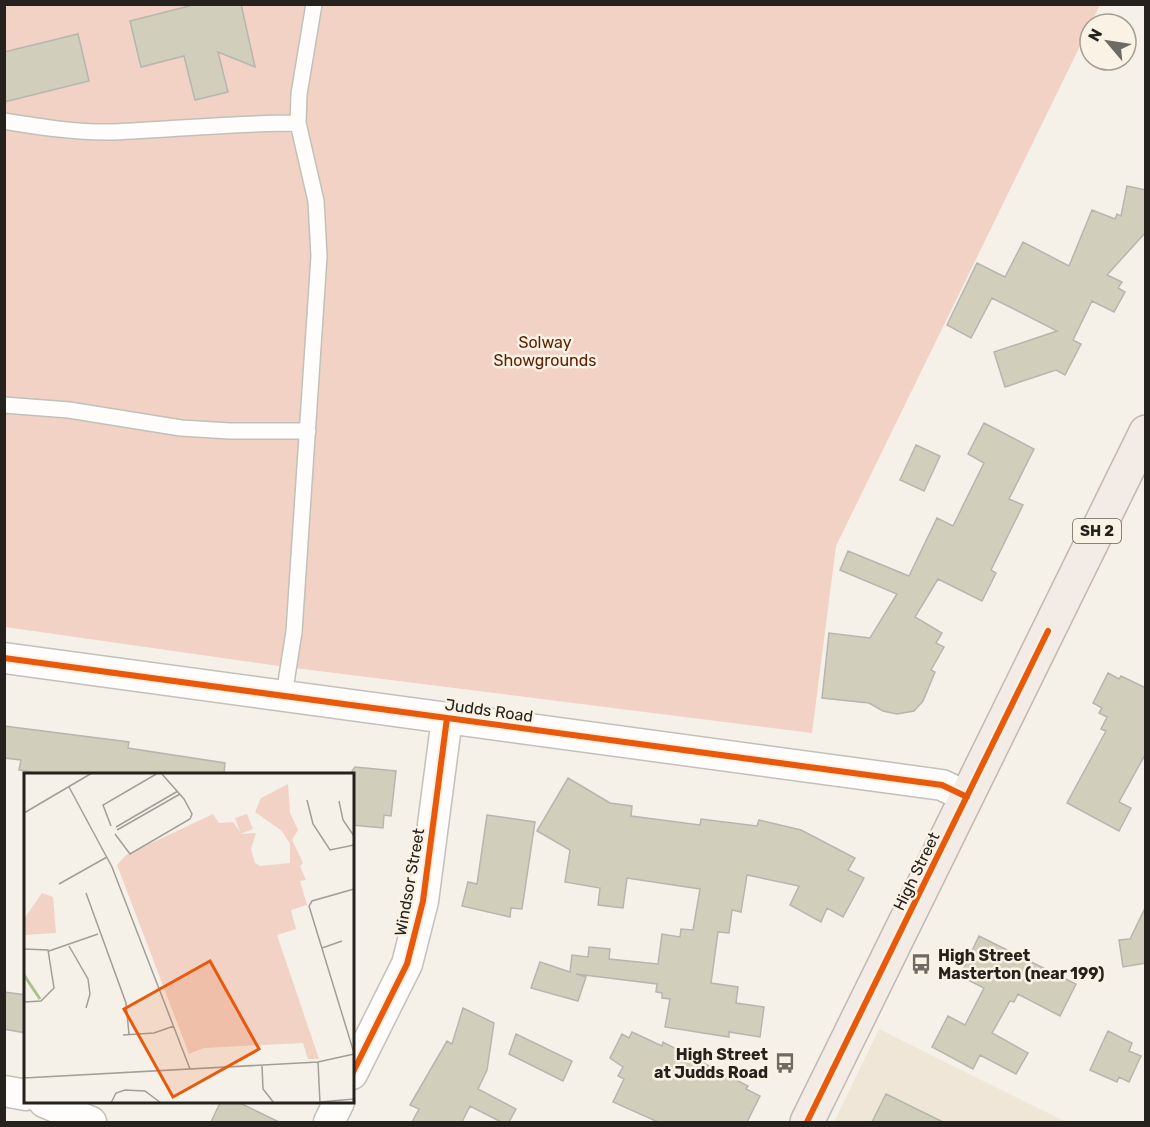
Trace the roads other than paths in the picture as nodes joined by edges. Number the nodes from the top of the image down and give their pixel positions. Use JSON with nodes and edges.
{"nodes":[{"id":1,"x":314,"y":4,"type":"edge"},
{"id":2,"x":4,"y":121,"type":"edge"},
{"id":3,"x":298,"y":123,"type":"junction"},
{"id":4,"x":4,"y":405,"type":"edge"},
{"id":5,"x":308,"y":431,"type":"junction"},
{"id":6,"x":1146,"y":432,"type":"edge"},
{"id":7,"x":4,"y":658,"type":"edge"},
{"id":8,"x":284,"y":695,"type":"junction"},
{"id":9,"x":447,"y":718,"type":"junction"},
{"id":10,"x":967,"y":797,"type":"junction"},
{"id":11,"x":354,"y":1070,"type":"edge"},
{"id":12,"x":4,"y":1091,"type":"edge"},
{"id":13,"x":24,"y":1095,"type":"edge"},
{"id":14,"x":48,"y":1103,"type":"edge"},
{"id":15,"x":338,"y":1103,"type":"edge"},
{"id":16,"x":91,"y":1122,"type":"edge"},
{"id":17,"x":329,"y":1122,"type":"edge"},
{"id":18,"x":807,"y":1122,"type":"edge"}],
"edges":[{"from":1,"to":3,"type":"lane"},
{"from":2,"to":3,"type":"lane"},
{"from":3,"to":5,"type":"lane"},
{"from":4,"to":5,"type":"lane"},
{"from":5,"to":8,"type":"lane"},
{"from":6,"to":10,"type":"highway","name":"High Street","number":"SH 2"},
{"from":7,"to":8,"type":"street","name":"Judds Road"},
{"from":8,"to":9,"type":"street","name":"Judds Road"},
{"from":9,"to":10,"type":"street","name":"Judds Road"},
{"from":9,"to":11,"type":"street","name":"Windsor Street"},
{"from":10,"to":18,"type":"highway","name":"High Street","number":"SH 2"},
{"from":12,"to":13,"type":"street"},
{"from":14,"to":16,"type":"street"},
{"from":15,"to":17,"type":"street"}]}
